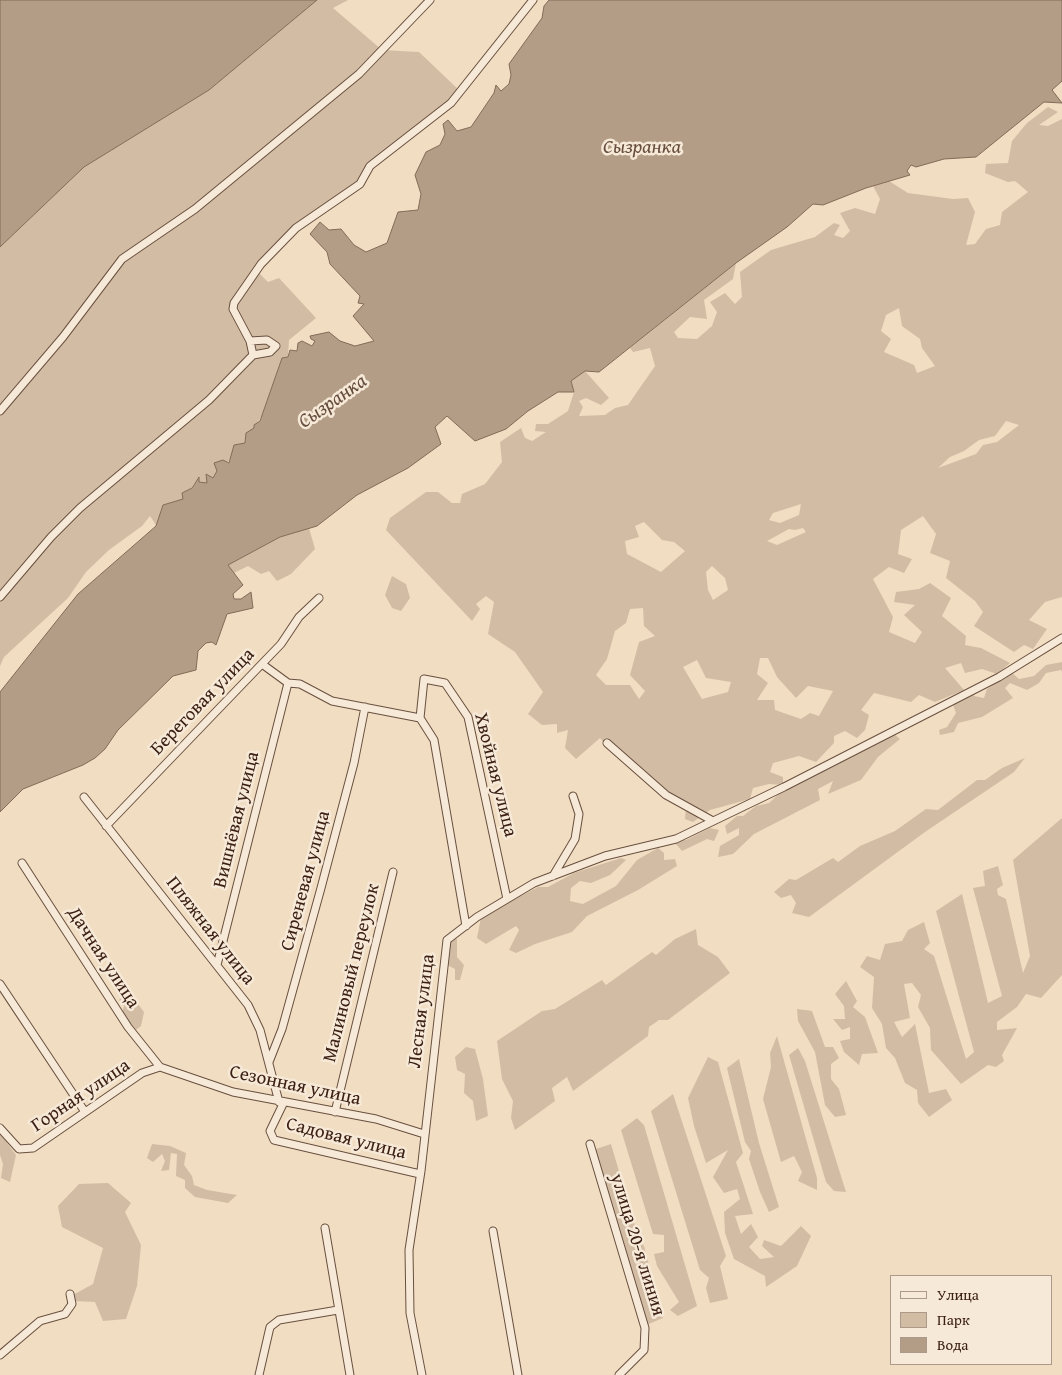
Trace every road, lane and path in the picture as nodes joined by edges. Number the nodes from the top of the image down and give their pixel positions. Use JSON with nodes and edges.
{"nodes":[{"id":1,"x":430,"y":0,"type":"edge"},
{"id":2,"x":533,"y":0,"type":"edge"},
{"id":3,"x":250,"y":341,"type":"junction"},
{"id":4,"x":253,"y":355,"type":"junction"},
{"id":5,"x":0,"y":410,"type":"edge"},
{"id":6,"x":0,"y":597,"type":"edge"},
{"id":7,"x":319,"y":598,"type":"dead end"},
{"id":8,"x":1062,"y":638,"type":"edge"},
{"id":9,"x":262,"y":664,"type":"junction"},
{"id":10,"x":288,"y":683,"type":"junction"},
{"id":11,"x":365,"y":707,"type":"junction"},
{"id":12,"x":420,"y":718,"type":"junction"},
{"id":13,"x":607,"y":743,"type":"dead end"},
{"id":14,"x":573,"y":796,"type":"dead end"},
{"id":15,"x":84,"y":797,"type":"dead end"},
{"id":16,"x":713,"y":821,"type":"junction"},
{"id":17,"x":106,"y":826,"type":"junction"},
{"id":18,"x":22,"y":863,"type":"dead end"},
{"id":19,"x":393,"y":872,"type":"dead end"},
{"id":20,"x":552,"y":876,"type":"junction"},
{"id":21,"x":507,"y":900,"type":"junction"},
{"id":22,"x":466,"y":926,"type":"junction"},
{"id":23,"x":217,"y":965,"type":"junction"},
{"id":24,"x":0,"y":984,"type":"edge"},
{"id":25,"x":269,"y":1062,"type":"junction"},
{"id":26,"x":160,"y":1067,"type":"junction"},
{"id":27,"x":281,"y":1102,"type":"junction"},
{"id":28,"x":85,"y":1112,"type":"junction"},
{"id":29,"x":335,"y":1112,"type":"junction"},
{"id":30,"x":0,"y":1128,"type":"edge"},
{"id":31,"x":424,"y":1134,"type":"junction"},
{"id":32,"x":590,"y":1144,"type":"dead end"},
{"id":33,"x":420,"y":1174,"type":"junction"},
{"id":34,"x":324,"y":1228,"type":"dead end"},
{"id":35,"x":493,"y":1231,"type":"dead end"},
{"id":36,"x":70,"y":1294,"type":"dead end"},
{"id":37,"x":338,"y":1310,"type":"junction"},
{"id":38,"x":0,"y":1355,"type":"edge"},
{"id":39,"x":259,"y":1375,"type":"edge"},
{"id":40,"x":350,"y":1375,"type":"edge"},
{"id":41,"x":422,"y":1375,"type":"edge"},
{"id":42,"x":518,"y":1375,"type":"edge"},
{"id":43,"x":618,"y":1375,"type":"edge"}],
"edges":[{"from":1,"to":5,"type":"street"},
{"from":2,"to":3,"type":"street"},
{"from":3,"to":4,"type":"street"},
{"from":3,"to":4,"type":"street"},
{"from":4,"to":6,"type":"street"},
{"from":7,"to":9,"type":"street","name":"Береговая улица"},
{"from":8,"to":16,"type":"street","name":"Лесная улица"},
{"from":9,"to":10,"type":"street"},
{"from":9,"to":17,"type":"street","name":"Береговая улица"},
{"from":10,"to":11,"type":"street"},
{"from":10,"to":23,"type":"street","name":"Вишнёвая улица"},
{"from":11,"to":12,"type":"street"},
{"from":11,"to":25,"type":"street","name":"Сиреневая улица"},
{"from":12,"to":21,"type":"street","name":"Хвойная улица"},
{"from":12,"to":22,"type":"street"},
{"from":13,"to":16,"type":"street"},
{"from":14,"to":20,"type":"street"},
{"from":15,"to":17,"type":"street","name":"Пляжная улица"},
{"from":16,"to":20,"type":"street","name":"Лесная улица"},
{"from":17,"to":23,"type":"street","name":"Пляжная улица"},
{"from":18,"to":26,"type":"street","name":"Дачная улица"},
{"from":19,"to":29,"type":"street","name":"Малиновый переулок"},
{"from":20,"to":21,"type":"street","name":"Лесная улица"},
{"from":21,"to":22,"type":"street","name":"Лесная улица"},
{"from":22,"to":31,"type":"street","name":"Лесная улица"},
{"from":23,"to":25,"type":"street","name":"Пляжная улица"},
{"from":24,"to":28,"type":"street"},
{"from":25,"to":27,"type":"street","name":"Пляжная улица"},
{"from":26,"to":27,"type":"street","name":"Сезонная улица"},
{"from":26,"to":28,"type":"street","name":"Горная улица"},
{"from":27,"to":29,"type":"street","name":"Сезонная улица"},
{"from":27,"to":33,"type":"street","name":"Садовая улица"},
{"from":28,"to":30,"type":"street","name":"Горная улица"},
{"from":29,"to":31,"type":"street","name":"Сезонная улица"},
{"from":31,"to":33,"type":"street","name":"Лесная улица"},
{"from":32,"to":43,"type":"street","name":"улица 20-я линия"},
{"from":33,"to":41,"type":"street","name":"Лесная улица"},
{"from":34,"to":37,"type":"street"},
{"from":35,"to":42,"type":"street"},
{"from":36,"to":38,"type":"street"},
{"from":37,"to":39,"type":"street"},
{"from":37,"to":40,"type":"street"}]}
